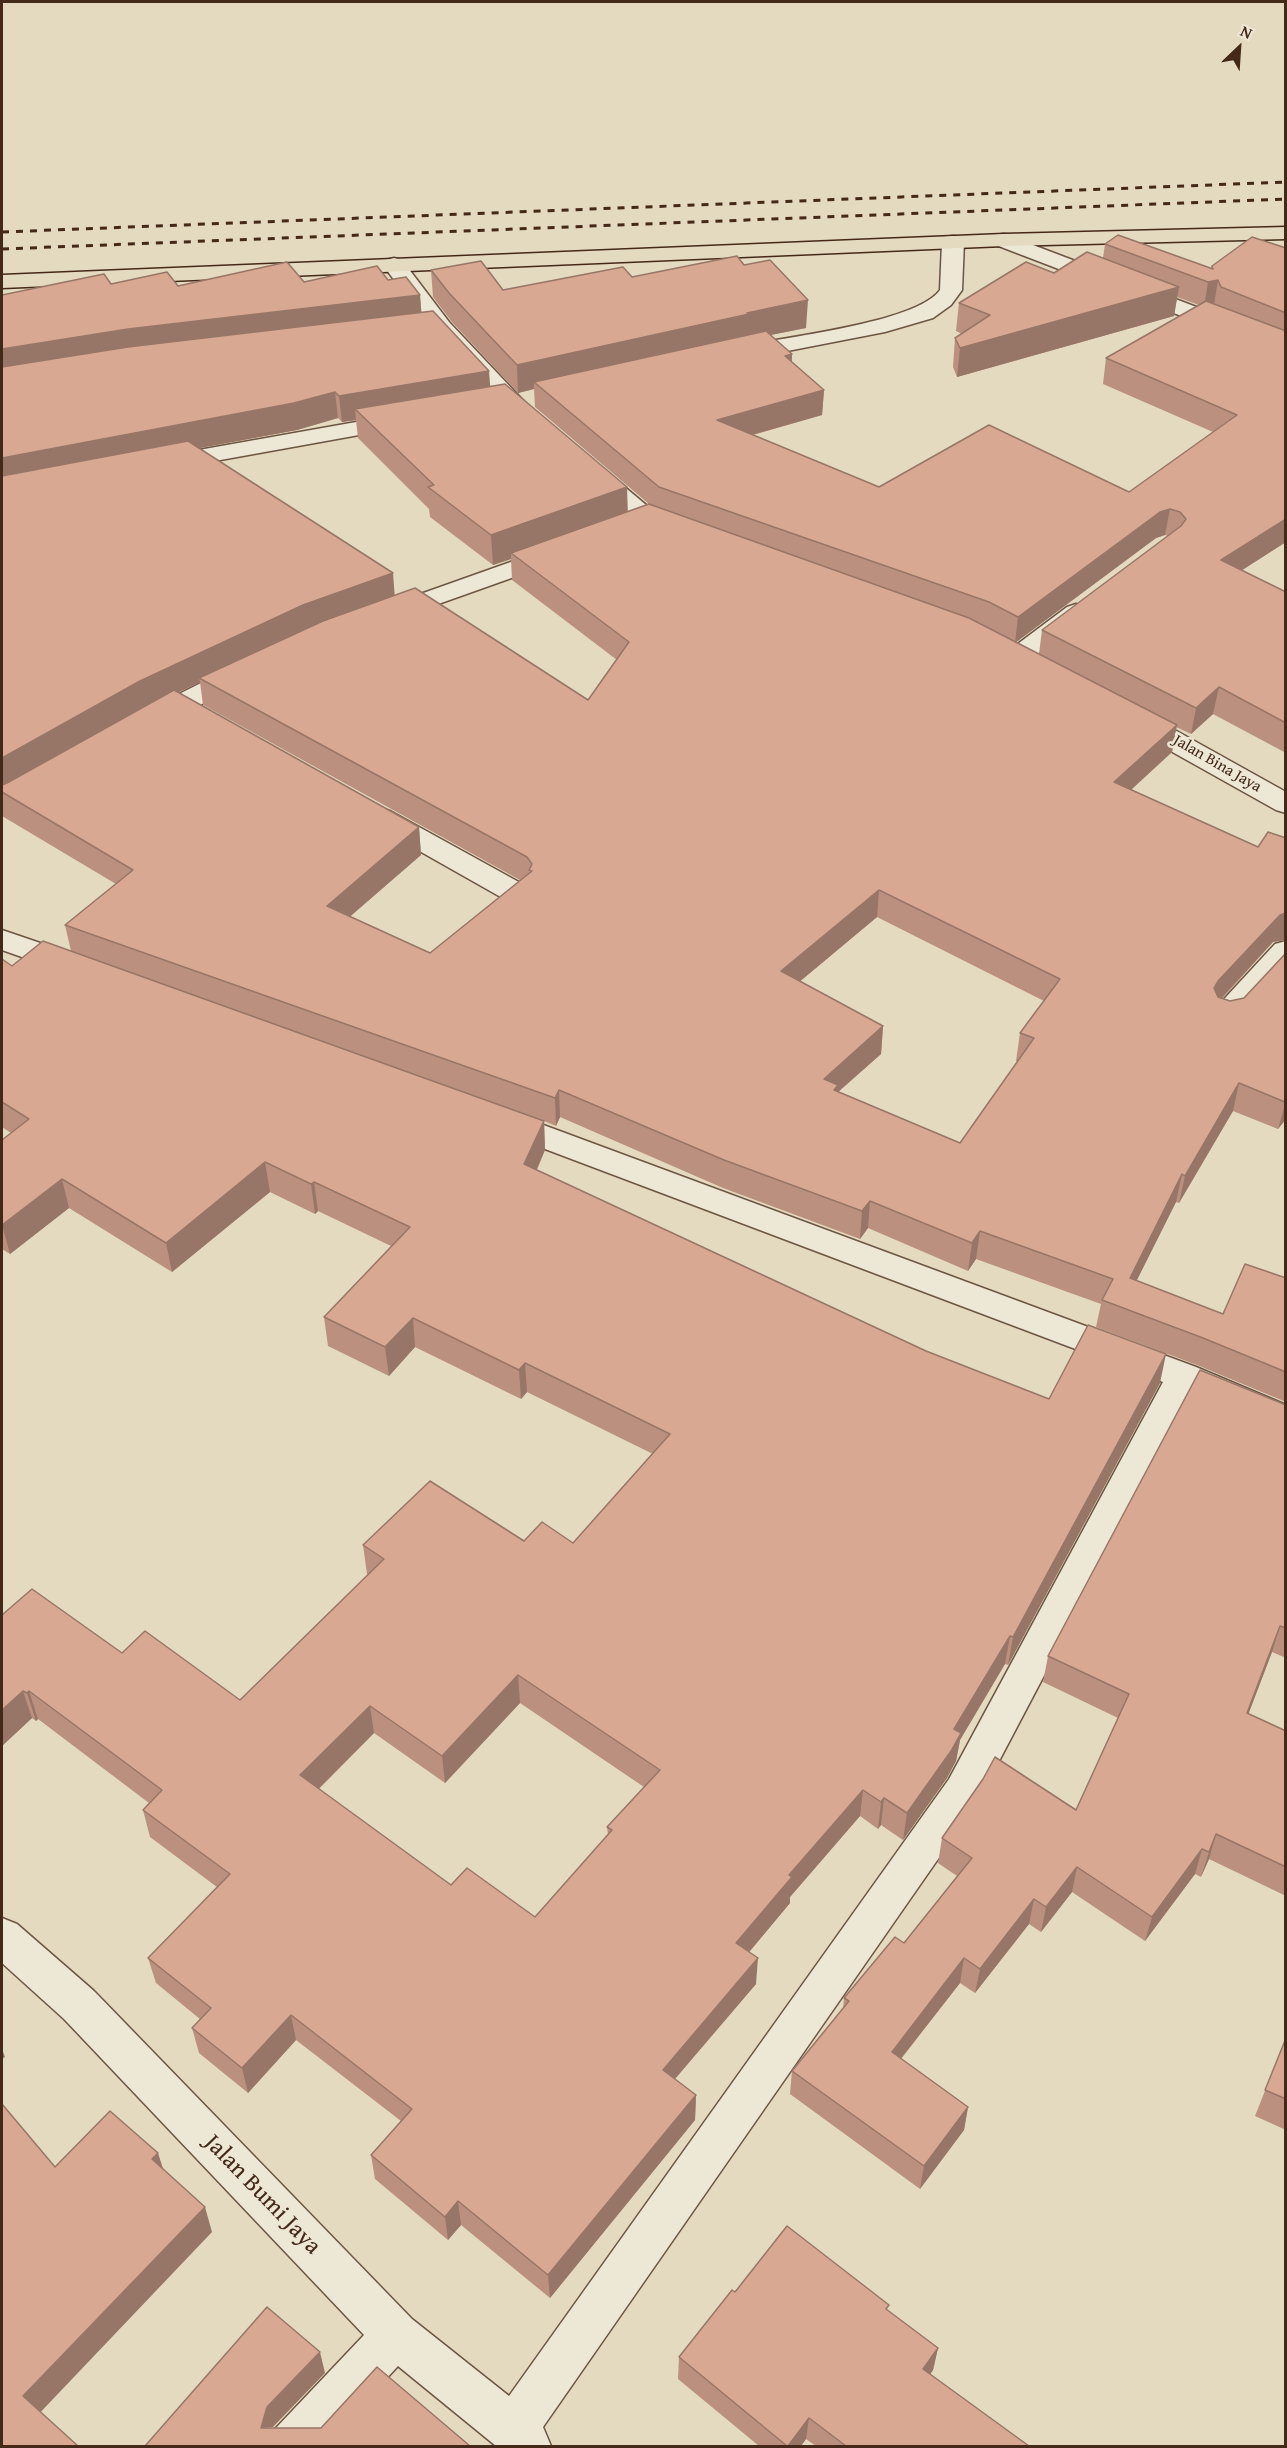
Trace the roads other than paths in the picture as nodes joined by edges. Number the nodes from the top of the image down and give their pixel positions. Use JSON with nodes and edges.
{"nodes":[{"id":1,"x":1286,"y":233,"type":"edge"},
{"id":2,"x":1004,"y":240,"type":"junction"},
{"id":3,"x":953,"y":242,"type":"junction"},
{"id":4,"x":394,"y":265,"type":"junction"},
{"id":5,"x":2,"y":282,"type":"edge"},
{"id":6,"x":1286,"y":349,"type":"edge"},
{"id":7,"x":710,"y":359,"type":"edge"},
{"id":8,"x":418,"y":419,"type":"edge"},
{"id":9,"x":544,"y":433,"type":"edge"},
{"id":10,"x":571,"y":455,"type":"edge"},
{"id":11,"x":140,"y":467,"type":"edge"},
{"id":12,"x":694,"y":536,"type":"edge"},
{"id":13,"x":571,"y":548,"type":"edge"},
{"id":14,"x":1091,"y":602,"type":"edge"},
{"id":15,"x":372,"y":620,"type":"edge"},
{"id":16,"x":1016,"y":659,"type":"edge"},
{"id":17,"x":267,"y":660,"type":"edge"},
{"id":18,"x":179,"y":705,"type":"junction"},
{"id":19,"x":1110,"y":707,"type":"edge"},
{"id":20,"x":210,"y":722,"type":"edge"},
{"id":21,"x":131,"y":729,"type":"edge"},
{"id":22,"x":352,"y":802,"type":"edge"},
{"id":23,"x":1286,"y":804,"type":"edge"},
{"id":24,"x":516,"y":893,"type":"edge"},
{"id":25,"x":2,"y":940,"type":"edge"},
{"id":26,"x":1286,"y":951,"type":"edge"},
{"id":27,"x":99,"y":974,"type":"edge"},
{"id":28,"x":1225,"y":1017,"type":"edge"},
{"id":29,"x":471,"y":1109,"type":"edge"},
{"id":30,"x":1184,"y":1376,"type":"junction"},
{"id":31,"x":1286,"y":1420,"type":"edge"},
{"id":32,"x":2,"y":1937,"type":"edge"},
{"id":33,"x":396,"y":2335,"type":"junction"},
{"id":34,"x":521,"y":2438,"type":"edge"},
{"id":35,"x":292,"y":2446,"type":"edge"}],
"edges":[{"from":1,"to":2,"type":"main road"},
{"from":2,"to":3,"type":"main road"},
{"from":2,"to":6,"type":"street"},
{"from":3,"to":4,"type":"main road"},
{"from":3,"to":7,"type":"street"},
{"from":4,"to":5,"type":"main road"},
{"from":4,"to":9,"type":"street"},
{"from":8,"to":11,"type":"street"},
{"from":10,"to":12,"type":"street"},
{"from":13,"to":15,"type":"street"},
{"from":14,"to":16,"type":"street"},
{"from":17,"to":18,"type":"street"},
{"from":18,"to":20,"type":"street"},
{"from":18,"to":21,"type":"street"},
{"from":19,"to":23,"type":"street","name":"Jalan Bina Jaya"},
{"from":22,"to":24,"type":"street"},
{"from":25,"to":27,"type":"street"},
{"from":26,"to":28,"type":"street"},
{"from":29,"to":30,"type":"street"},
{"from":30,"to":31,"type":"street"},
{"from":30,"to":34,"type":"street"},
{"from":32,"to":33,"type":"street","name":"Jalan Bumi Jaya"},
{"from":33,"to":34,"type":"street","name":"Jalan Bumi Jaya"},
{"from":33,"to":35,"type":"street"}]}
